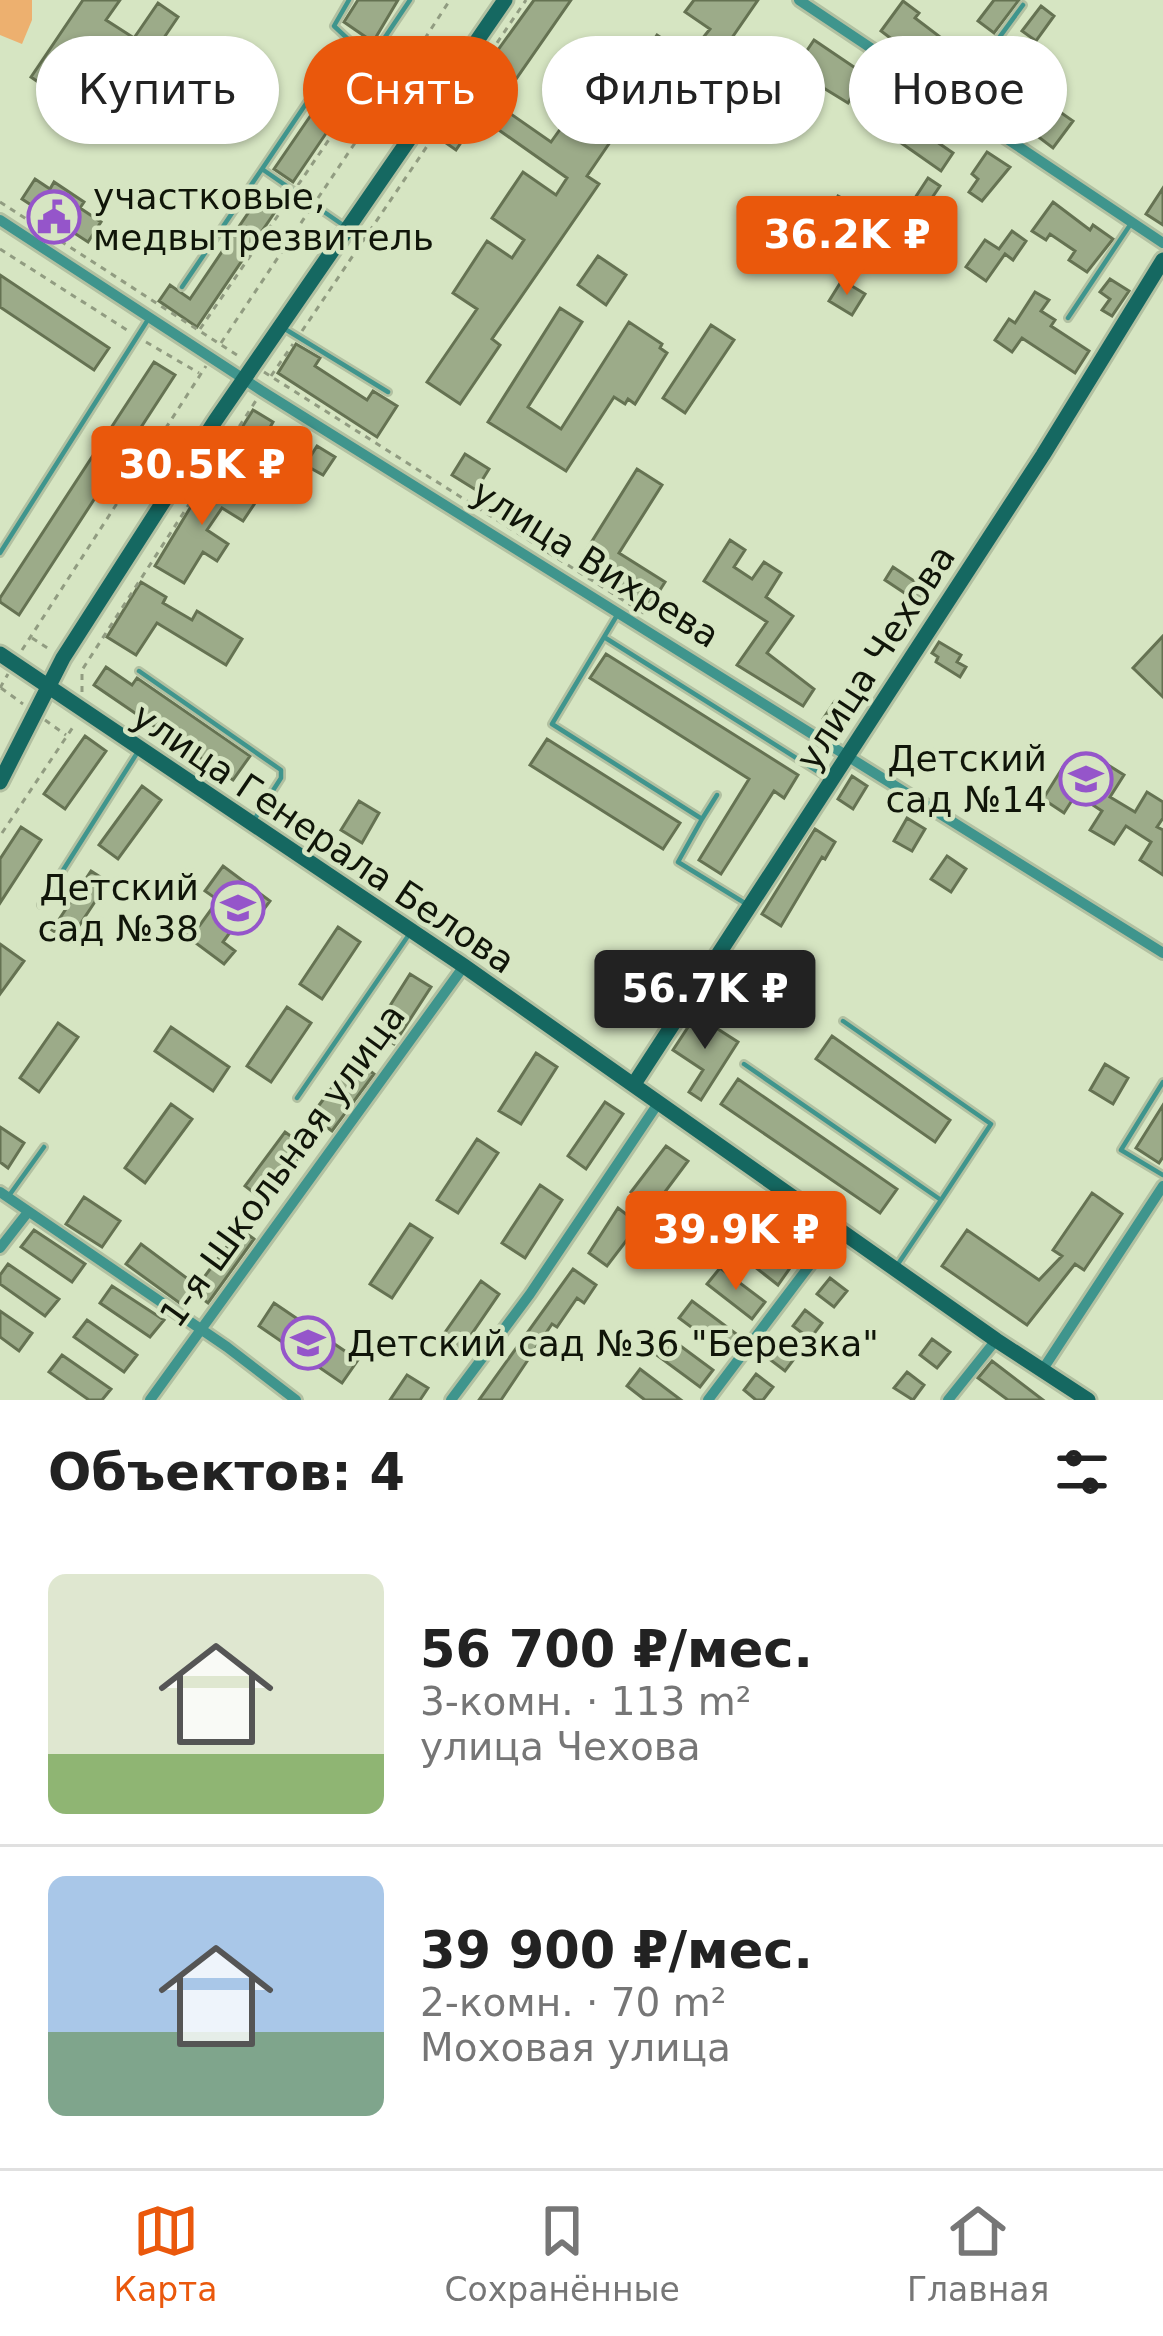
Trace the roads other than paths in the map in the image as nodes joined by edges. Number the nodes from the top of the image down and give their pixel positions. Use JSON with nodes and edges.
{"nodes":[{"id":1,"x":349,"y":0,"type":"edge"},
{"id":2,"x":410,"y":0,"type":"edge"},
{"id":3,"x":505,"y":0,"type":"edge"},
{"id":4,"x":800,"y":0,"type":"edge"},
{"id":5,"x":1023,"y":5,"type":"dead end"},
{"id":6,"x":345,"y":36,"type":"edge"},
{"id":7,"x":386,"y":36,"type":"edge"},
{"id":8,"x":480,"y":36,"type":"edge"},
{"id":9,"x":854,"y":36,"type":"edge"},
{"id":10,"x":1000,"y":36,"type":"edge"},
{"id":11,"x":303,"y":109,"type":"edge"},
{"id":12,"x":405,"y":144,"type":"edge"},
{"id":13,"x":1014,"y":144,"type":"edge"},
{"id":14,"x":262,"y":169,"type":"junction"},
{"id":15,"x":0,"y":220,"type":"edge"},
{"id":16,"x":1132,"y":223,"type":"junction"},
{"id":17,"x":348,"y":228,"type":"junction"},
{"id":18,"x":1163,"y":243,"type":"edge"},
{"id":19,"x":1163,"y":260,"type":"edge"},
{"id":20,"x":182,"y":287,"type":"dead end"},
{"id":21,"x":149,"y":318,"type":"junction"},
{"id":22,"x":1068,"y":318,"type":"dead end"},
{"id":23,"x":280,"y":326,"type":"junction"},
{"id":24,"x":248,"y":372,"type":"junction"},
{"id":25,"x":388,"y":392,"type":"dead end"},
{"id":26,"x":0,"y":553,"type":"edge"},
{"id":27,"x":619,"y":613,"type":"junction"},
{"id":28,"x":604,"y":637,"type":"junction"},
{"id":29,"x":0,"y":654,"type":"edge"},
{"id":30,"x":139,"y":671,"type":"dead end"},
{"id":31,"x":48,"y":688,"type":"junction"},
{"id":32,"x":139,"y":751,"type":"junction"},
{"id":33,"x":848,"y":754,"type":"junction"},
{"id":34,"x":831,"y":780,"type":"junction"},
{"id":35,"x":0,"y":782,"type":"edge"},
{"id":36,"x":717,"y":795,"type":"dead end"},
{"id":37,"x":702,"y":820,"type":"junction"},
{"id":38,"x":250,"y":824,"type":"junction"},
{"id":39,"x":41,"y":905,"type":"dead end"},
{"id":40,"x":749,"y":906,"type":"junction"},
{"id":41,"x":411,"y":931,"type":"junction"},
{"id":42,"x":1163,"y":953,"type":"edge"},
{"id":43,"x":464,"y":966,"type":"junction"},
{"id":44,"x":843,"y":1021,"type":"dead end"},
{"id":45,"x":745,"y":1064,"type":"dead end"},
{"id":46,"x":1163,"y":1082,"type":"edge"},
{"id":47,"x":634,"y":1084,"type":"junction"},
{"id":48,"x":297,"y":1098,"type":"dead end"},
{"id":49,"x":659,"y":1102,"type":"junction"},
{"id":50,"x":44,"y":1147,"type":"dead end"},
{"id":51,"x":1163,"y":1175,"type":"edge"},
{"id":52,"x":1163,"y":1186,"type":"edge"},
{"id":53,"x":4,"y":1195,"type":"edge"},
{"id":54,"x":941,"y":1200,"type":"junction"},
{"id":55,"x":28,"y":1212,"type":"junction"},
{"id":56,"x":837,"y":1229,"type":"junction"},
{"id":57,"x":0,"y":1248,"type":"edge"},
{"id":58,"x":895,"y":1269,"type":"junction"},
{"id":59,"x":199,"y":1331,"type":"junction"},
{"id":60,"x":996,"y":1340,"type":"junction"},
{"id":61,"x":1042,"y":1369,"type":"junction"},
{"id":62,"x":150,"y":1400,"type":"edge"},
{"id":63,"x":296,"y":1400,"type":"edge"},
{"id":64,"x":451,"y":1400,"type":"edge"},
{"id":65,"x":708,"y":1400,"type":"edge"},
{"id":66,"x":948,"y":1400,"type":"edge"},
{"id":67,"x":1088,"y":1400,"type":"edge"}],
"edges":[{"from":1,"to":6,"type":"lane"},
{"from":2,"to":7,"type":"lane"},
{"from":3,"to":8,"type":"street"},
{"from":4,"to":9,"type":"street"},
{"from":5,"to":10,"type":"lane"},
{"from":11,"to":14,"type":"lane"},
{"from":12,"to":17,"type":"street"},
{"from":13,"to":16,"type":"street"},
{"from":14,"to":17,"type":"lane"},
{"from":14,"to":20,"type":"lane"},
{"from":15,"to":21,"type":"street","name":"улица Вихрева"},
{"from":16,"to":18,"type":"street"},
{"from":16,"to":22,"type":"lane"},
{"from":17,"to":23,"type":"street"},
{"from":19,"to":33,"type":"street","name":"улица Чехова"},
{"from":21,"to":24,"type":"street","name":"улица Вихрева"},
{"from":21,"to":26,"type":"lane"},
{"from":23,"to":24,"type":"street"},
{"from":23,"to":25,"type":"lane"},
{"from":24,"to":27,"type":"street","name":"улица Вихрева"},
{"from":24,"to":31,"type":"street"},
{"from":27,"to":28,"type":"lane"},
{"from":27,"to":33,"type":"street","name":"улица Вихрева"},
{"from":28,"to":34,"type":"lane"},
{"from":28,"to":37,"type":"lane"},
{"from":29,"to":31,"type":"street","name":"улица Генерала Белова"},
{"from":30,"to":38,"type":"lane"},
{"from":31,"to":32,"type":"street","name":"улица Генерала Белова"},
{"from":31,"to":35,"type":"street"},
{"from":32,"to":38,"type":"street","name":"улица Генерала Белова"},
{"from":32,"to":39,"type":"lane"},
{"from":33,"to":34,"type":"street","name":"улица Чехова"},
{"from":33,"to":42,"type":"street","name":"улица Вихрева"},
{"from":34,"to":40,"type":"street","name":"улица Чехова"},
{"from":36,"to":37,"type":"lane"},
{"from":37,"to":40,"type":"lane"},
{"from":38,"to":41,"type":"street","name":"улица Генерала Белова"},
{"from":40,"to":47,"type":"street","name":"улица Чехова"},
{"from":41,"to":43,"type":"street","name":"улица Генерала Белова"},
{"from":41,"to":48,"type":"lane"},
{"from":43,"to":47,"type":"street","name":"улица Генерала Белова"},
{"from":43,"to":59,"type":"street","name":"1-я Школьная улица"},
{"from":44,"to":54,"type":"lane"},
{"from":45,"to":54,"type":"lane"},
{"from":46,"to":51,"type":"lane"},
{"from":47,"to":49,"type":"street","name":"улица Генерала Белова"},
{"from":49,"to":56,"type":"street","name":"улица Генерала Белова"},
{"from":49,"to":64,"type":"street"},
{"from":50,"to":53,"type":"lane"},
{"from":52,"to":61,"type":"street"},
{"from":53,"to":55,"type":"street"},
{"from":54,"to":58,"type":"lane"},
{"from":55,"to":57,"type":"street"},
{"from":55,"to":59,"type":"street"},
{"from":56,"to":58,"type":"street","name":"улица Генерала Белова"},
{"from":56,"to":65,"type":"street"},
{"from":58,"to":60,"type":"street","name":"улица Генерала Белова"},
{"from":59,"to":62,"type":"street","name":"1-я Школьная улица"},
{"from":59,"to":63,"type":"street"},
{"from":60,"to":61,"type":"street","name":"улица Генерала Белова"},
{"from":60,"to":66,"type":"street"},
{"from":61,"to":67,"type":"street","name":"улица Генерала Белова"}]}
